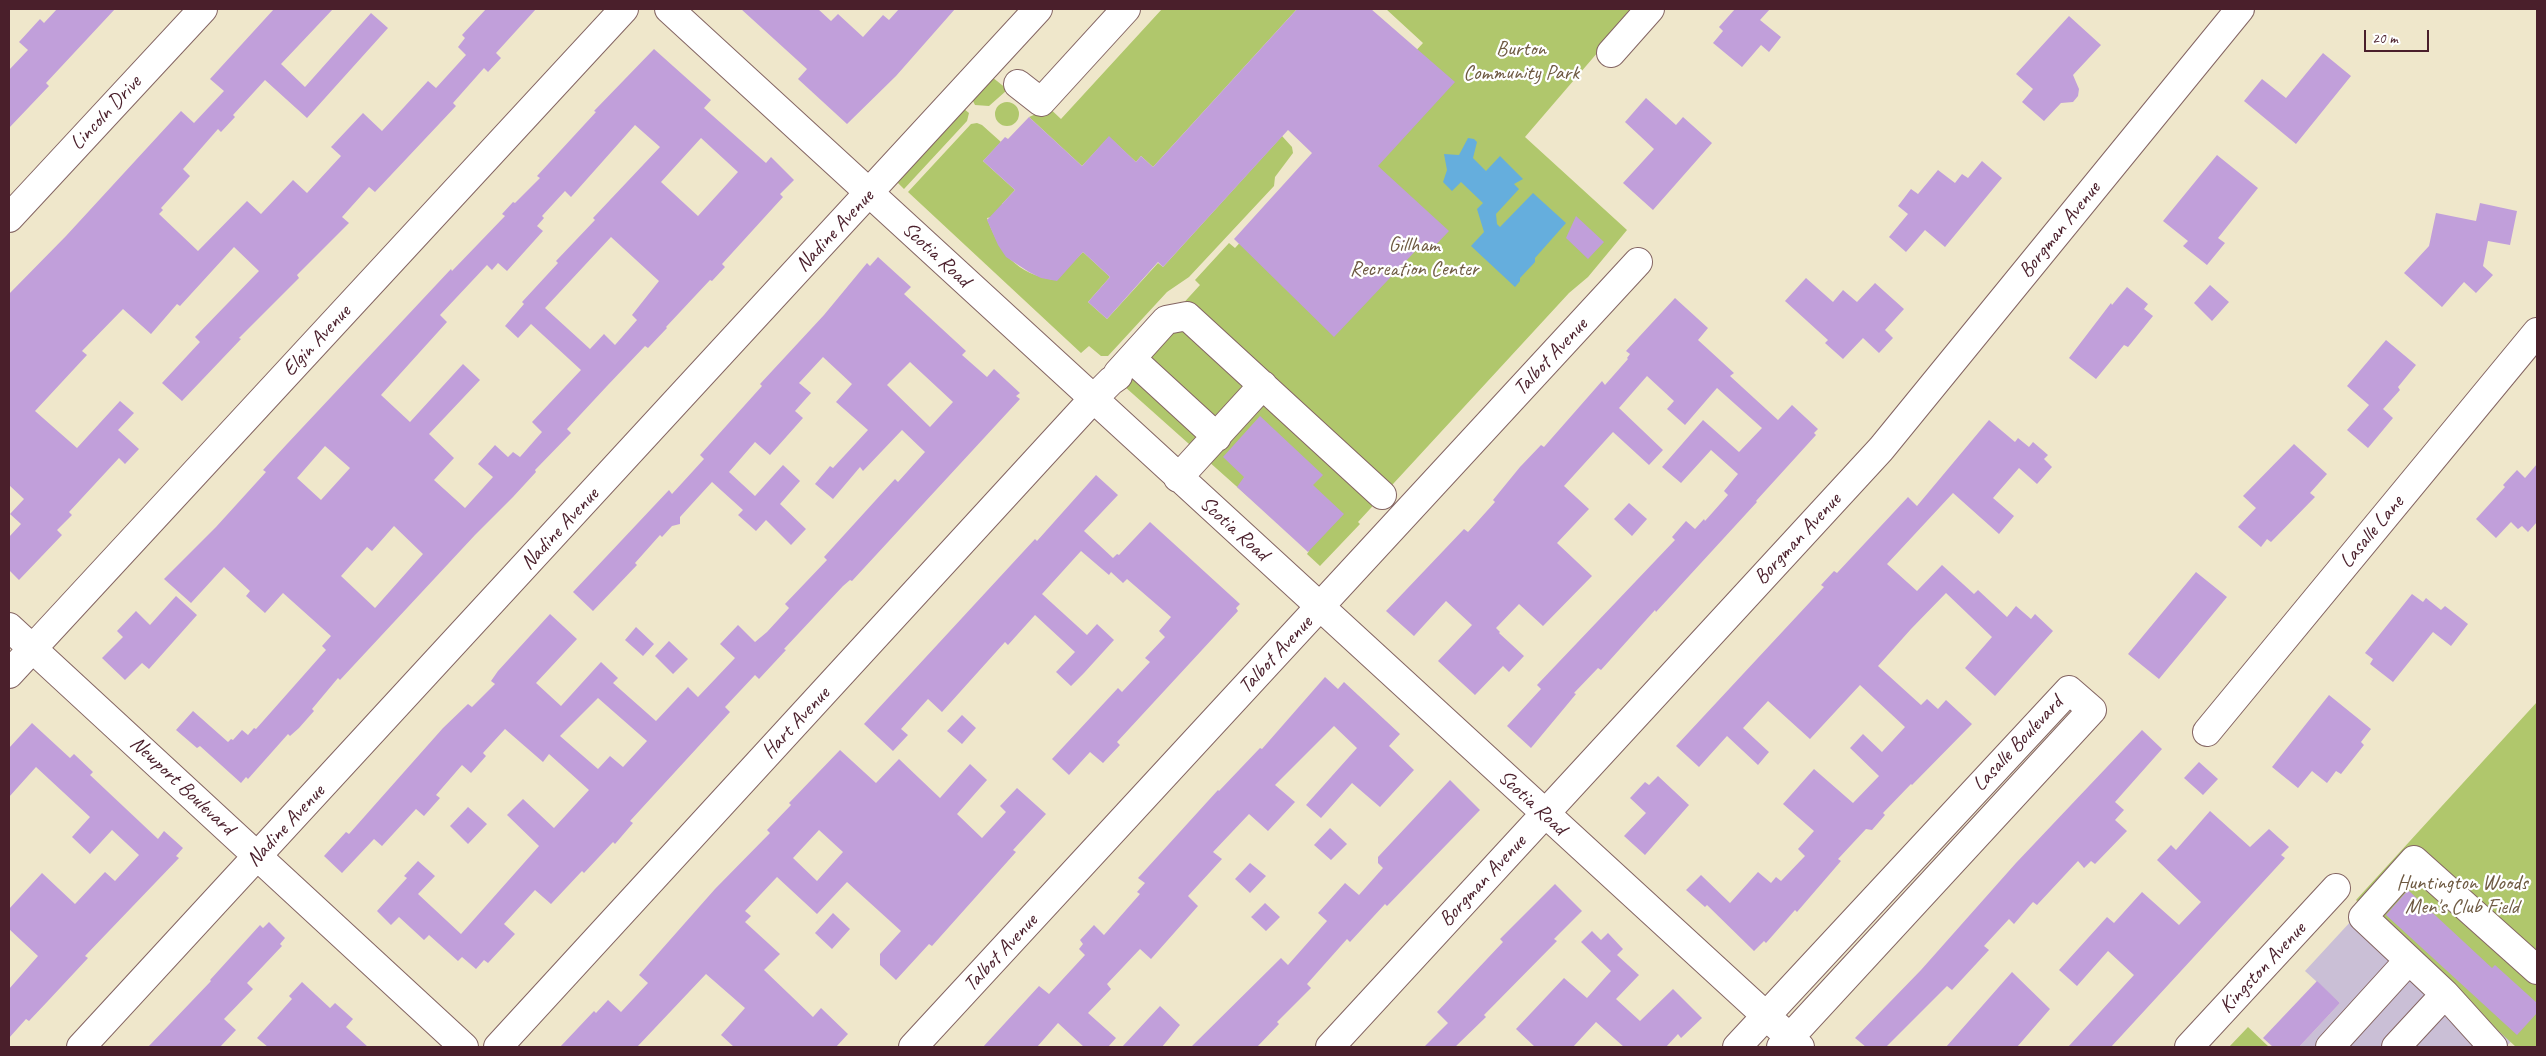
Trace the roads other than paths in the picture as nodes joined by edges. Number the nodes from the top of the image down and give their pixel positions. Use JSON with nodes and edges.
{"nodes":[{"id":1,"x":203,"y":9,"type":"edge"},
{"id":2,"x":624,"y":9,"type":"edge"},
{"id":3,"x":669,"y":9,"type":"edge"},
{"id":4,"x":1038,"y":9,"type":"edge"},
{"id":5,"x":1126,"y":9,"type":"edge"},
{"id":6,"x":1650,"y":9,"type":"edge"},
{"id":7,"x":2240,"y":9,"type":"edge"},
{"id":8,"x":1611,"y":54,"type":"dead end"},
{"id":9,"x":1018,"y":84,"type":"dead end"},
{"id":10,"x":869,"y":193,"type":"junction"},
{"id":11,"x":9,"y":218,"type":"edge"},
{"id":12,"x":1638,"y":262,"type":"dead end"},
{"id":13,"x":2537,"y":332,"type":"edge"},
{"id":14,"x":1132,"y":359,"type":"junction"},
{"id":15,"x":1264,"y":385,"type":"junction"},
{"id":16,"x":1093,"y":399,"type":"junction"},
{"id":17,"x":1217,"y":438,"type":"junction"},
{"id":18,"x":1178,"y":478,"type":"junction"},
{"id":19,"x":1382,"y":495,"type":"dead end"},
{"id":20,"x":1320,"y":608,"type":"junction"},
{"id":21,"x":9,"y":627,"type":"edge"},
{"id":22,"x":32,"y":648,"type":"junction"},
{"id":23,"x":9,"y":674,"type":"edge"},
{"id":24,"x":2207,"y":732,"type":"dead end"},
{"id":25,"x":1544,"y":814,"type":"junction"},
{"id":26,"x":258,"y":857,"type":"junction"},
{"id":27,"x":2336,"y":888,"type":"dead end"},
{"id":28,"x":2409,"y":960,"type":"junction"},
{"id":29,"x":2537,"y":970,"type":"edge"},
{"id":30,"x":2445,"y":994,"type":"junction"},
{"id":31,"x":1766,"y":1016,"type":"junction"},
{"id":32,"x":1790,"y":1044,"type":"edge"},
{"id":33,"x":81,"y":1047,"type":"edge"},
{"id":34,"x":464,"y":1047,"type":"edge"},
{"id":35,"x":498,"y":1047,"type":"edge"},
{"id":36,"x":913,"y":1047,"type":"edge"},
{"id":37,"x":1330,"y":1047,"type":"edge"},
{"id":38,"x":1737,"y":1047,"type":"edge"},
{"id":39,"x":2189,"y":1047,"type":"edge"},
{"id":40,"x":2330,"y":1047,"type":"edge"},
{"id":41,"x":2396,"y":1047,"type":"edge"},
{"id":42,"x":2494,"y":1047,"type":"edge"}],
"edges":[{"from":1,"to":11,"type":"street","name":"Lincoln Drive"},
{"from":2,"to":22,"type":"street","name":"Elgin Avenue"},
{"from":3,"to":10,"type":"street","name":"Scotia Road"},
{"from":4,"to":10,"type":"street","name":"Nadine Avenue"},
{"from":5,"to":9,"type":"street"},
{"from":6,"to":8,"type":"street"},
{"from":7,"to":25,"type":"street","name":"Borgman Avenue"},
{"from":10,"to":16,"type":"street","name":"Scotia Road"},
{"from":10,"to":26,"type":"street","name":"Nadine Avenue"},
{"from":12,"to":20,"type":"street","name":"Talbot Avenue"},
{"from":13,"to":24,"type":"street","name":"Lasalle Lane"},
{"from":14,"to":15,"type":"street","name":"Hart Avenue"},
{"from":14,"to":16,"type":"street","name":"Hart Avenue"},
{"from":14,"to":17,"type":"street"},
{"from":15,"to":17,"type":"street"},
{"from":15,"to":19,"type":"street"},
{"from":16,"to":18,"type":"street","name":"Scotia Road"},
{"from":16,"to":35,"type":"street","name":"Hart Avenue"},
{"from":17,"to":18,"type":"street"},
{"from":18,"to":20,"type":"street","name":"Scotia Road"},
{"from":20,"to":25,"type":"street","name":"Scotia Road"},
{"from":20,"to":36,"type":"street","name":"Talbot Avenue"},
{"from":21,"to":22,"type":"street","name":"Newport Boulevard"},
{"from":22,"to":23,"type":"street","name":"Elgin Avenue"},
{"from":22,"to":26,"type":"street","name":"Newport Boulevard"},
{"from":25,"to":31,"type":"street","name":"Scotia Road"},
{"from":25,"to":37,"type":"street","name":"Borgman Avenue"},
{"from":26,"to":33,"type":"street","name":"Nadine Avenue"},
{"from":26,"to":34,"type":"street","name":"Newport Boulevard"},
{"from":27,"to":39,"type":"street","name":"Kingston Avenue"},
{"from":28,"to":29,"type":"street"},
{"from":28,"to":30,"type":"street"},
{"from":28,"to":40,"type":"street"},
{"from":30,"to":41,"type":"street"},
{"from":30,"to":42,"type":"street"},
{"from":31,"to":32,"type":"street","name":"Scotia Road"},
{"from":31,"to":32,"type":"street","name":"Lasalle Boulevard"},
{"from":31,"to":38,"type":"street","name":"Lasalle Boulevard"}]}
